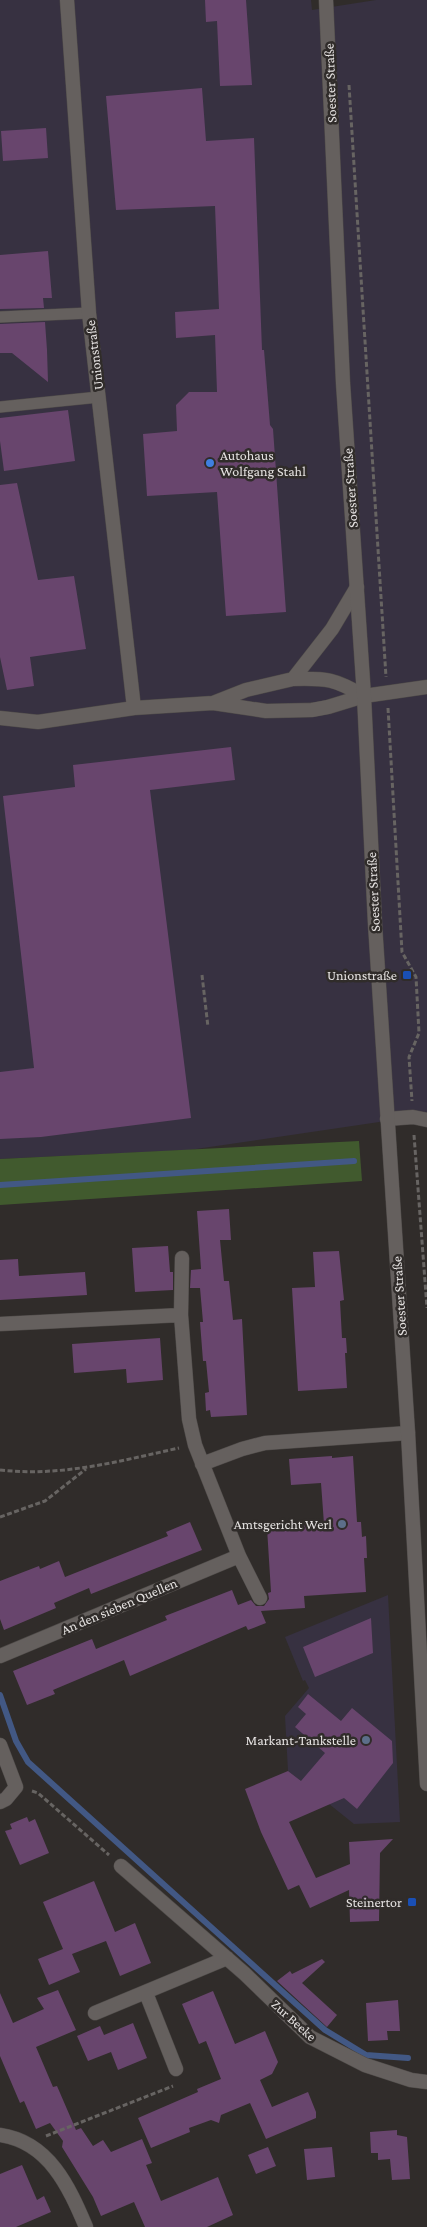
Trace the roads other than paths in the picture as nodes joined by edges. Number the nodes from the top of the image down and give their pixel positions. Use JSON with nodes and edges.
{"nodes":[{"id":1,"x":67,"y":0,"type":"edge"},
{"id":2,"x":326,"y":0,"type":"edge"},
{"id":3,"x":89,"y":314,"type":"junction"},
{"id":4,"x":0,"y":317,"type":"edge"},
{"id":5,"x":99,"y":397,"type":"junction"},
{"id":6,"x":0,"y":407,"type":"edge"},
{"id":7,"x":357,"y":587,"type":"junction"},
{"id":8,"x":293,"y":679,"type":"junction"},
{"id":9,"x":427,"y":687,"type":"edge"},
{"id":10,"x":364,"y":696,"type":"junction"},
{"id":11,"x":214,"y":703,"type":"junction"},
{"id":12,"x":134,"y":708,"type":"junction"},
{"id":13,"x":0,"y":718,"type":"edge"},
{"id":14,"x":420,"y":1118,"type":"edge"},
{"id":15,"x":388,"y":1119,"type":"junction"},
{"id":16,"x":182,"y":1258,"type":"dead end"},
{"id":17,"x":181,"y":1315,"type":"junction"},
{"id":18,"x":0,"y":1324,"type":"edge"},
{"id":19,"x":408,"y":1433,"type":"junction"},
{"id":20,"x":202,"y":1464,"type":"junction"},
{"id":21,"x":239,"y":1556,"type":"junction"},
{"id":22,"x":260,"y":1598,"type":"dead end"},
{"id":23,"x":0,"y":1656,"type":"edge"},
{"id":24,"x":0,"y":1745,"type":"edge"},
{"id":25,"x":427,"y":1784,"type":"edge"},
{"id":26,"x":0,"y":1802,"type":"edge"},
{"id":27,"x":121,"y":1866,"type":"road end"},
{"id":28,"x":227,"y":1958,"type":"junction"},
{"id":29,"x":146,"y":1993,"type":"junction"},
{"id":30,"x":96,"y":2013,"type":"dead end"},
{"id":31,"x":176,"y":2068,"type":"road end"},
{"id":32,"x":427,"y":2082,"type":"edge"},
{"id":33,"x":0,"y":2135,"type":"edge"},
{"id":34,"x":86,"y":2227,"type":"edge"}],
"edges":[{"from":1,"to":3,"type":"street","name":"Unionstraße"},
{"from":2,"to":7,"type":"street","name":"Soester Straße"},
{"from":3,"to":4,"type":"lane"},
{"from":3,"to":5,"type":"street","name":"Unionstraße"},
{"from":5,"to":6,"type":"lane"},
{"from":5,"to":12,"type":"street","name":"Unionstraße"},
{"from":7,"to":8,"type":"street"},
{"from":7,"to":10,"type":"street","name":"Soester Straße"},
{"from":8,"to":10,"type":"street"},
{"from":8,"to":11,"type":"street"},
{"from":9,"to":10,"type":"street"},
{"from":10,"to":11,"type":"street"},
{"from":10,"to":15,"type":"street","name":"Soester Straße"},
{"from":11,"to":12,"type":"street"},
{"from":12,"to":13,"type":"street"},
{"from":14,"to":15,"type":"street"},
{"from":15,"to":19,"type":"street","name":"Soester Straße"},
{"from":16,"to":17,"type":"street"},
{"from":17,"to":18,"type":"street"},
{"from":17,"to":20,"type":"street"},
{"from":19,"to":20,"type":"street"},
{"from":19,"to":25,"type":"street","name":"Soester Straße"},
{"from":20,"to":21,"type":"street"},
{"from":21,"to":22,"type":"street"},
{"from":21,"to":23,"type":"street","name":"An den sieben Quellen"},
{"from":24,"to":26,"type":"street"},
{"from":27,"to":28,"type":"street","name":"Zur Beeke"},
{"from":28,"to":29,"type":"street"},
{"from":28,"to":32,"type":"street","name":"Zur Beeke"},
{"from":29,"to":30,"type":"street"},
{"from":29,"to":31,"type":"street"},
{"from":33,"to":34,"type":"street"}]}
